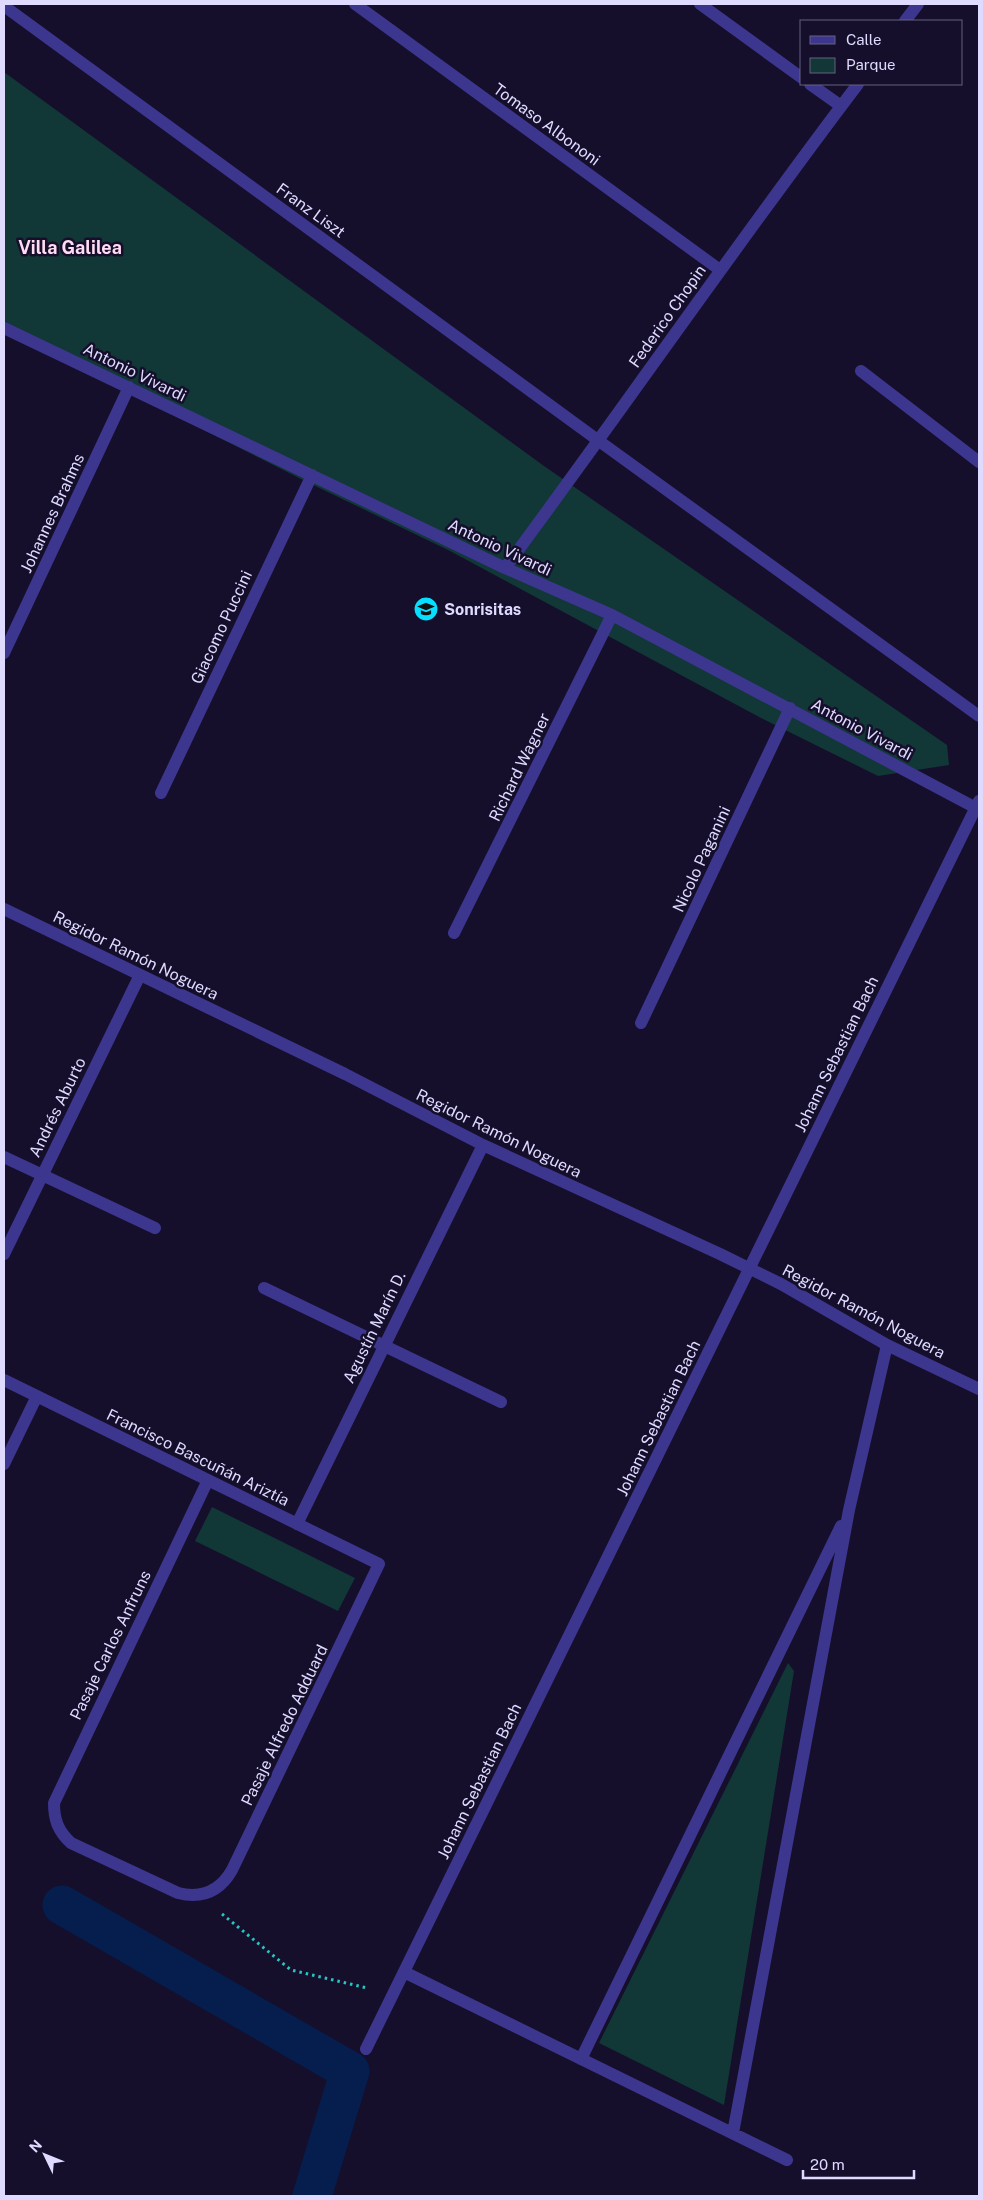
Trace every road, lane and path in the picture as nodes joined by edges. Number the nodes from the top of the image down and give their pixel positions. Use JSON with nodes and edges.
{"nodes":[{"id":1,"x":355,"y":4,"type":"edge"},
{"id":2,"x":700,"y":4,"type":"edge"},
{"id":3,"x":918,"y":4,"type":"edge"},
{"id":4,"x":4,"y":6,"type":"edge"},
{"id":5,"x":906,"y":20,"type":"edge"},
{"id":6,"x":800,"y":77,"type":"edge"},
{"id":7,"x":811,"y":85,"type":"edge"},
{"id":8,"x":857,"y":85,"type":"edge"},
{"id":9,"x":841,"y":106,"type":"junction"},
{"id":10,"x":720,"y":270,"type":"junction"},
{"id":11,"x":4,"y":328,"type":"edge"},
{"id":12,"x":861,"y":372,"type":"dead end"},
{"id":13,"x":129,"y":387,"type":"junction"},
{"id":14,"x":599,"y":441,"type":"junction"},
{"id":15,"x":979,"y":462,"type":"edge"},
{"id":16,"x":312,"y":475,"type":"junction"},
{"id":17,"x":504,"y":568,"type":"junction"},
{"id":18,"x":612,"y":615,"type":"junction"},
{"id":19,"x":4,"y":652,"type":"edge"},
{"id":20,"x":790,"y":708,"type":"junction"},
{"id":21,"x":979,"y":716,"type":"edge"},
{"id":22,"x":161,"y":793,"type":"dead end"},
{"id":23,"x":978,"y":804,"type":"edge"},
{"id":24,"x":4,"y":909,"type":"edge"},
{"id":25,"x":454,"y":933,"type":"dead end"},
{"id":26,"x":140,"y":975,"type":"junction"},
{"id":27,"x":641,"y":1023,"type":"dead end"},
{"id":28,"x":483,"y":1146,"type":"junction"},
{"id":29,"x":4,"y":1157,"type":"edge"},
{"id":30,"x":42,"y":1175,"type":"junction"},
{"id":31,"x":155,"y":1228,"type":"dead end"},
{"id":32,"x":4,"y":1254,"type":"edge"},
{"id":33,"x":749,"y":1268,"type":"junction"},
{"id":34,"x":264,"y":1288,"type":"dead end"},
{"id":35,"x":383,"y":1345,"type":"junction"},
{"id":36,"x":887,"y":1345,"type":"junction"},
{"id":37,"x":4,"y":1380,"type":"edge"},
{"id":38,"x":979,"y":1389,"type":"edge"},
{"id":39,"x":37,"y":1396,"type":"junction"},
{"id":40,"x":501,"y":1402,"type":"dead end"},
{"id":41,"x":4,"y":1464,"type":"edge"},
{"id":42,"x":208,"y":1480,"type":"junction"},
{"id":43,"x":849,"y":1510,"type":"junction"},
{"id":44,"x":297,"y":1524,"type":"junction"},
{"id":45,"x":379,"y":1564,"type":"joint"},
{"id":46,"x":210,"y":1892,"type":"junction"},
{"id":47,"x":404,"y":1972,"type":"junction"},
{"id":48,"x":393,"y":1994,"type":"junction"},
{"id":49,"x":366,"y":2049,"type":"dead end"},
{"id":50,"x":581,"y":2059,"type":"junction"},
{"id":51,"x":733,"y":2133,"type":"junction"},
{"id":52,"x":787,"y":2160,"type":"dead end"}],
"edges":[{"from":1,"to":10,"type":"street","name":"Tomaso Albononi"},
{"from":2,"to":6,"type":"street"},
{"from":3,"to":5,"type":"street"},
{"from":4,"to":14,"type":"street","name":"Franz Liszt"},
{"from":7,"to":9,"type":"street"},
{"from":8,"to":9,"type":"street","name":"Federico Chopin"},
{"from":9,"to":10,"type":"street","name":"Federico Chopin"},
{"from":10,"to":14,"type":"street","name":"Federico Chopin"},
{"from":11,"to":13,"type":"street","name":"Antonio Vivardi"},
{"from":12,"to":15,"type":"street"},
{"from":13,"to":16,"type":"street","name":"Antonio Vivardi"},
{"from":13,"to":19,"type":"street","name":"Johannes Brahms"},
{"from":14,"to":17,"type":"street","name":"Federico Chopin"},
{"from":14,"to":21,"type":"street","name":"Franz Liszt"},
{"from":16,"to":17,"type":"street","name":"Antonio Vivardi"},
{"from":16,"to":22,"type":"street","name":"Giacomo Puccini"},
{"from":17,"to":18,"type":"street","name":"Antonio Vivardi"},
{"from":18,"to":20,"type":"street","name":"Antonio Vivardi"},
{"from":18,"to":25,"type":"street","name":"Richard Wagner"},
{"from":20,"to":23,"type":"street","name":"Antonio Vivardi"},
{"from":20,"to":27,"type":"street","name":"Nicolo Paganini"},
{"from":23,"to":33,"type":"street","name":"Johann Sebastian Bach"},
{"from":24,"to":26,"type":"street","name":"Regidor Ramón Noguera"},
{"from":26,"to":28,"type":"street","name":"Regidor Ramón Noguera"},
{"from":26,"to":30,"type":"street","name":"Andrés Aburto"},
{"from":28,"to":33,"type":"street","name":"Regidor Ramón Noguera"},
{"from":28,"to":35,"type":"street","name":"Agustín Marín D."},
{"from":29,"to":30,"type":"street"},
{"from":30,"to":31,"type":"street"},
{"from":30,"to":32,"type":"street","name":"Andrés Aburto"},
{"from":33,"to":36,"type":"street","name":"Regidor Ramón Noguera"},
{"from":33,"to":47,"type":"street","name":"Johann Sebastian Bach"},
{"from":34,"to":35,"type":"street"},
{"from":35,"to":40,"type":"street"},
{"from":35,"to":44,"type":"street","name":"Agustín Marín D."},
{"from":36,"to":38,"type":"street","name":"Regidor Ramón Noguera"},
{"from":36,"to":43,"type":"street"},
{"from":37,"to":39,"type":"street","name":"Francisco Bascuñán Ariztía"},
{"from":39,"to":41,"type":"street"},
{"from":39,"to":42,"type":"street","name":"Francisco Bascuñán Ariztía"},
{"from":42,"to":44,"type":"street","name":"Francisco Bascuñán Ariztía"},
{"from":42,"to":46,"type":"street","name":"Pasaje Carlos Anfruns"},
{"from":43,"to":50,"type":"street"},
{"from":43,"to":51,"type":"street"},
{"from":44,"to":45,"type":"street","name":"Francisco Bascuñán Ariztía"},
{"from":45,"to":46,"type":"street","name":"Pasaje Alfredo Adduard"},
{"from":46,"to":48,"type":"path"},
{"from":47,"to":48,"type":"street","name":"Johann Sebastian Bach"},
{"from":47,"to":50,"type":"street"},
{"from":48,"to":49,"type":"street","name":"Johann Sebastian Bach"},
{"from":50,"to":51,"type":"street"},
{"from":51,"to":52,"type":"street"}]}
